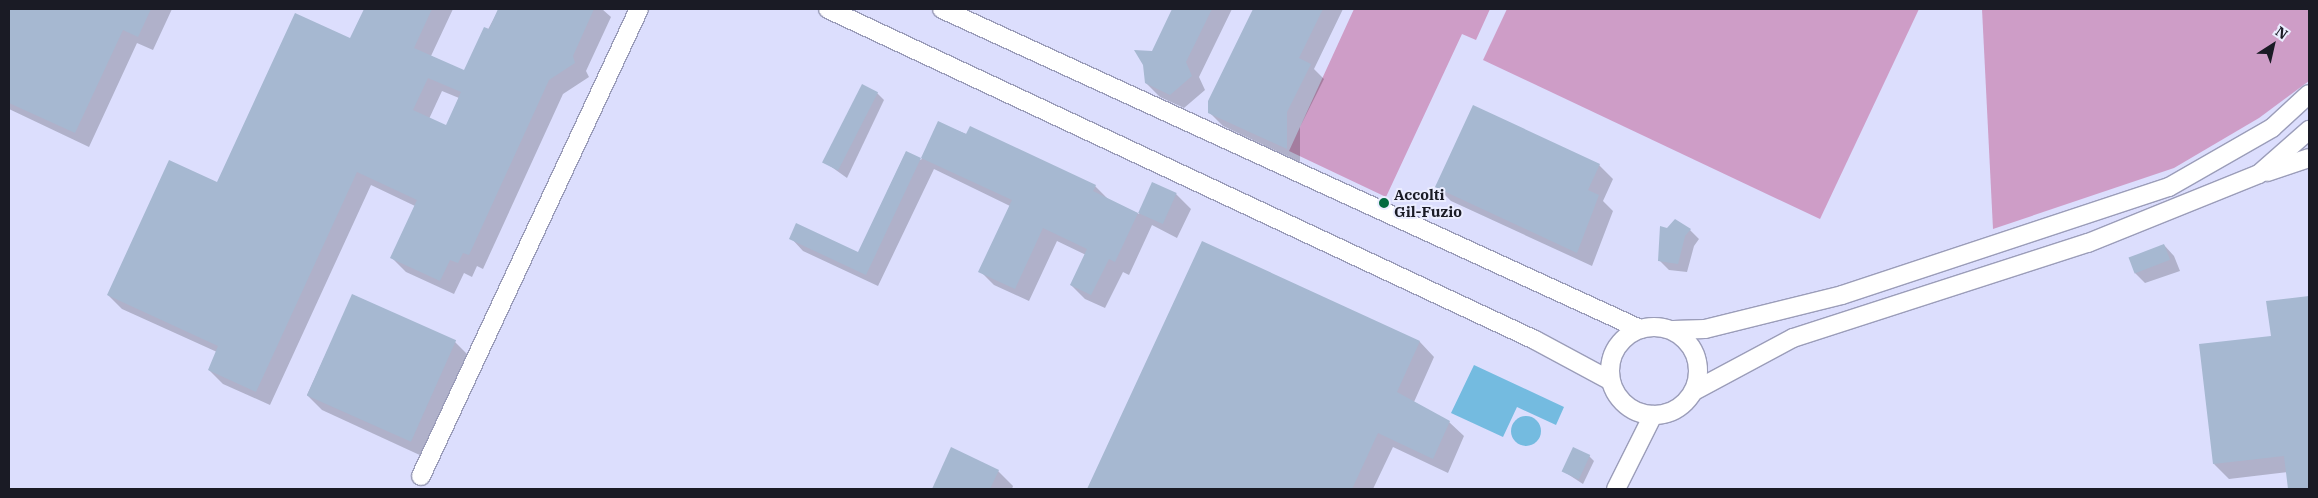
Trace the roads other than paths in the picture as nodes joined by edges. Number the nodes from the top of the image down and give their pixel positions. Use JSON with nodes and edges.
{"nodes":[{"id":1,"x":639,"y":9,"type":"edge"},
{"id":2,"x":828,"y":9,"type":"edge"},
{"id":3,"x":942,"y":9,"type":"edge"},
{"id":4,"x":2309,"y":94,"type":"edge"},
{"id":5,"x":2309,"y":130,"type":"edge"},
{"id":6,"x":2309,"y":158,"type":"edge"},
{"id":7,"x":2259,"y":174,"type":"junction"},
{"id":8,"x":1640,"y":329,"type":"junction"},
{"id":9,"x":1673,"y":330,"type":"junction"},
{"id":10,"x":1611,"y":381,"type":"junction"},
{"id":11,"x":1694,"y":391,"type":"junction"},
{"id":12,"x":1653,"y":415,"type":"junction"},
{"id":13,"x":421,"y":476,"type":"dead end"},
{"id":14,"x":1616,"y":489,"type":"edge"}],
"edges":[{"from":1,"to":13,"type":"street"},
{"from":2,"to":10,"type":"street"},
{"from":3,"to":8,"type":"street"},
{"from":4,"to":9,"type":"street"},
{"from":5,"to":7,"type":"street"},
{"from":6,"to":7,"type":"street"},
{"from":7,"to":11,"type":"street"},
{"from":8,"to":9,"type":"street"},
{"from":8,"to":10,"type":"street"},
{"from":9,"to":11,"type":"street"},
{"from":10,"to":12,"type":"street"},
{"from":11,"to":12,"type":"street"},
{"from":12,"to":14,"type":"street"}]}
